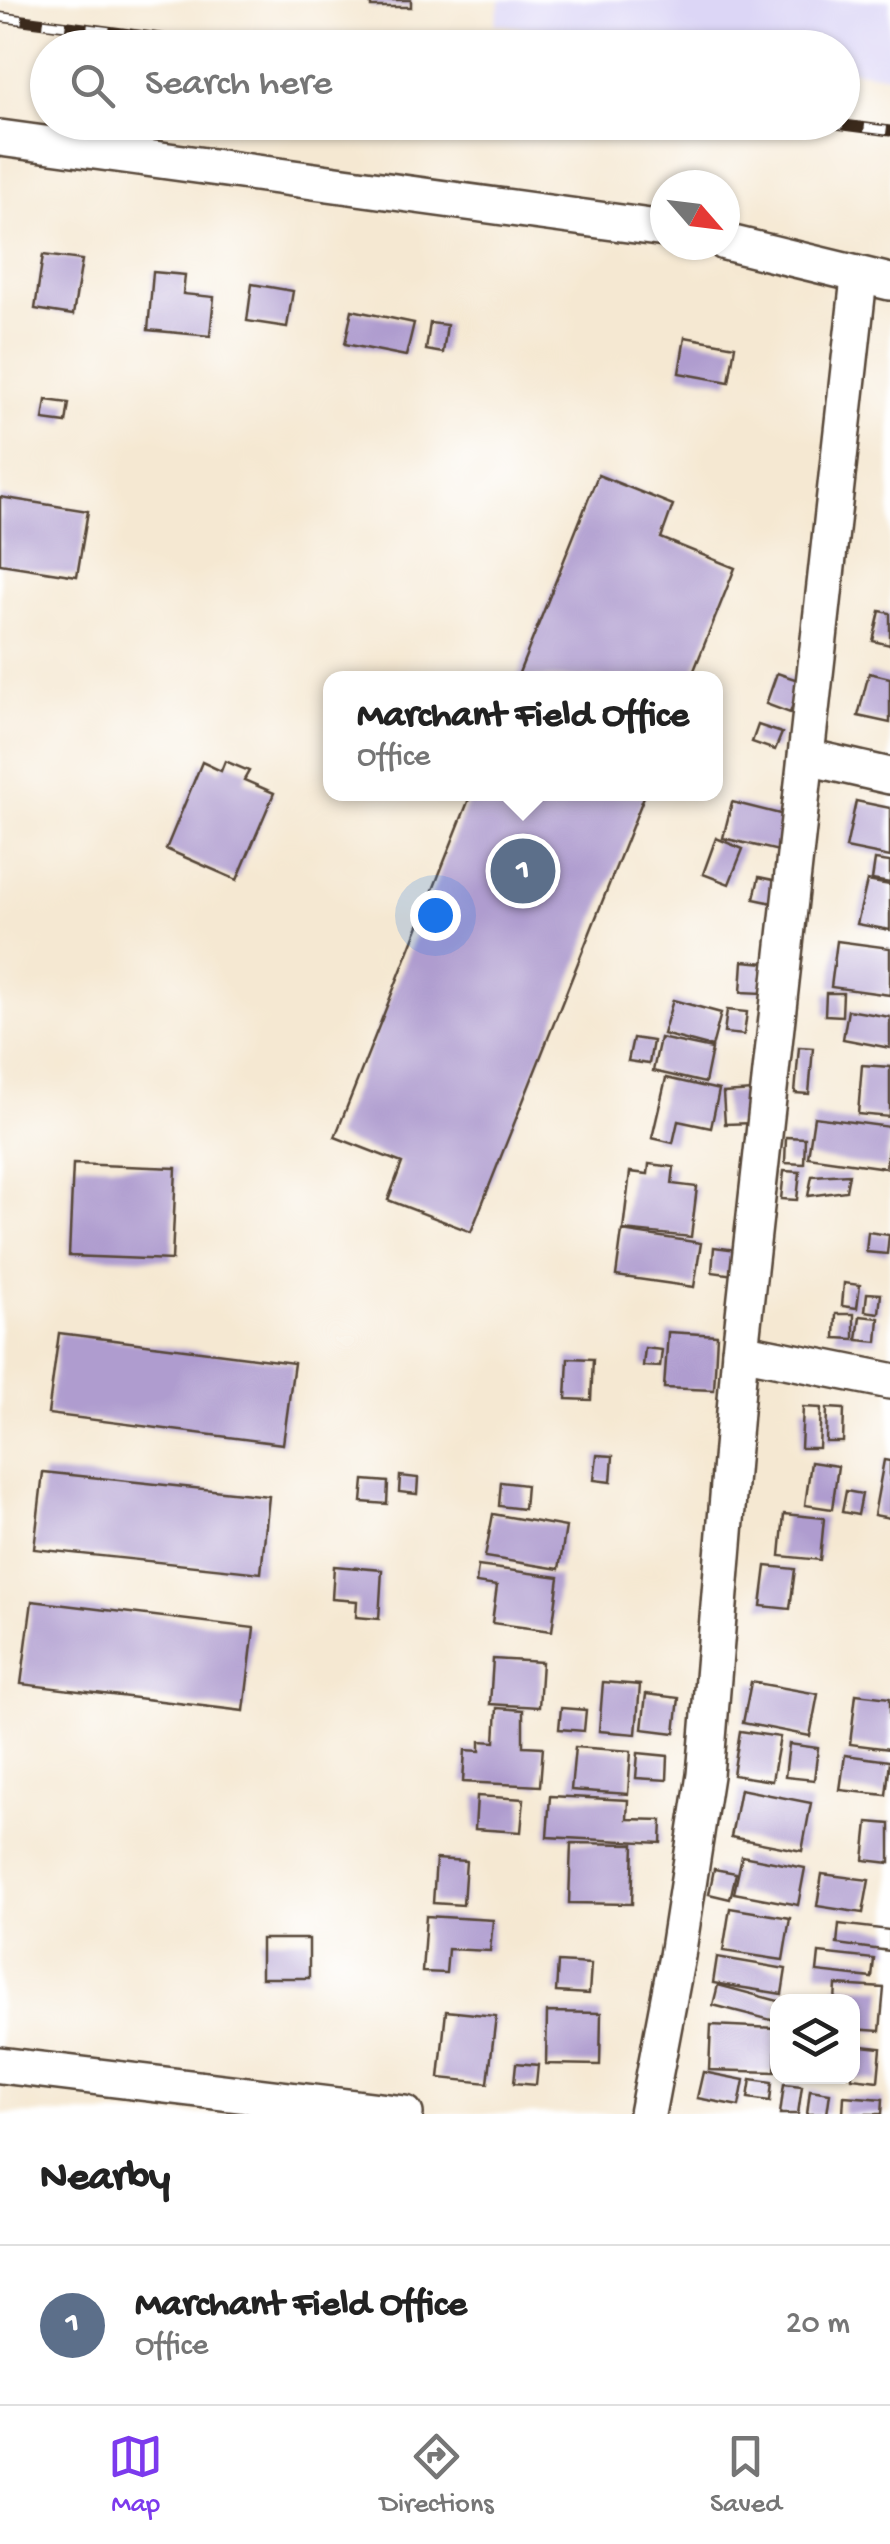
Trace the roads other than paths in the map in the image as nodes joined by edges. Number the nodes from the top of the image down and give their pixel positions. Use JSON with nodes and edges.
{"nodes":[{"id":1,"x":0,"y":138,"type":"edge"},
{"id":2,"x":650,"y":227,"type":"edge"},
{"id":3,"x":740,"y":246,"type":"edge"},
{"id":4,"x":874,"y":280,"type":"edge"},
{"id":5,"x":806,"y":757,"type":"junction"},
{"id":6,"x":890,"y":776,"type":"edge"},
{"id":7,"x":740,"y":1351,"type":"junction"},
{"id":8,"x":890,"y":1381,"type":"edge"},
{"id":9,"x":0,"y":2065,"type":"edge"},
{"id":10,"x":404,"y":2114,"type":"edge"},
{"id":11,"x":646,"y":2114,"type":"edge"}],
"edges":[{"from":1,"to":2,"type":"street"},
{"from":3,"to":4,"type":"street"},
{"from":4,"to":5,"type":"street"},
{"from":5,"to":6,"type":"street"},
{"from":5,"to":7,"type":"street"},
{"from":7,"to":8,"type":"street"},
{"from":7,"to":11,"type":"street"},
{"from":9,"to":10,"type":"street"}]}
